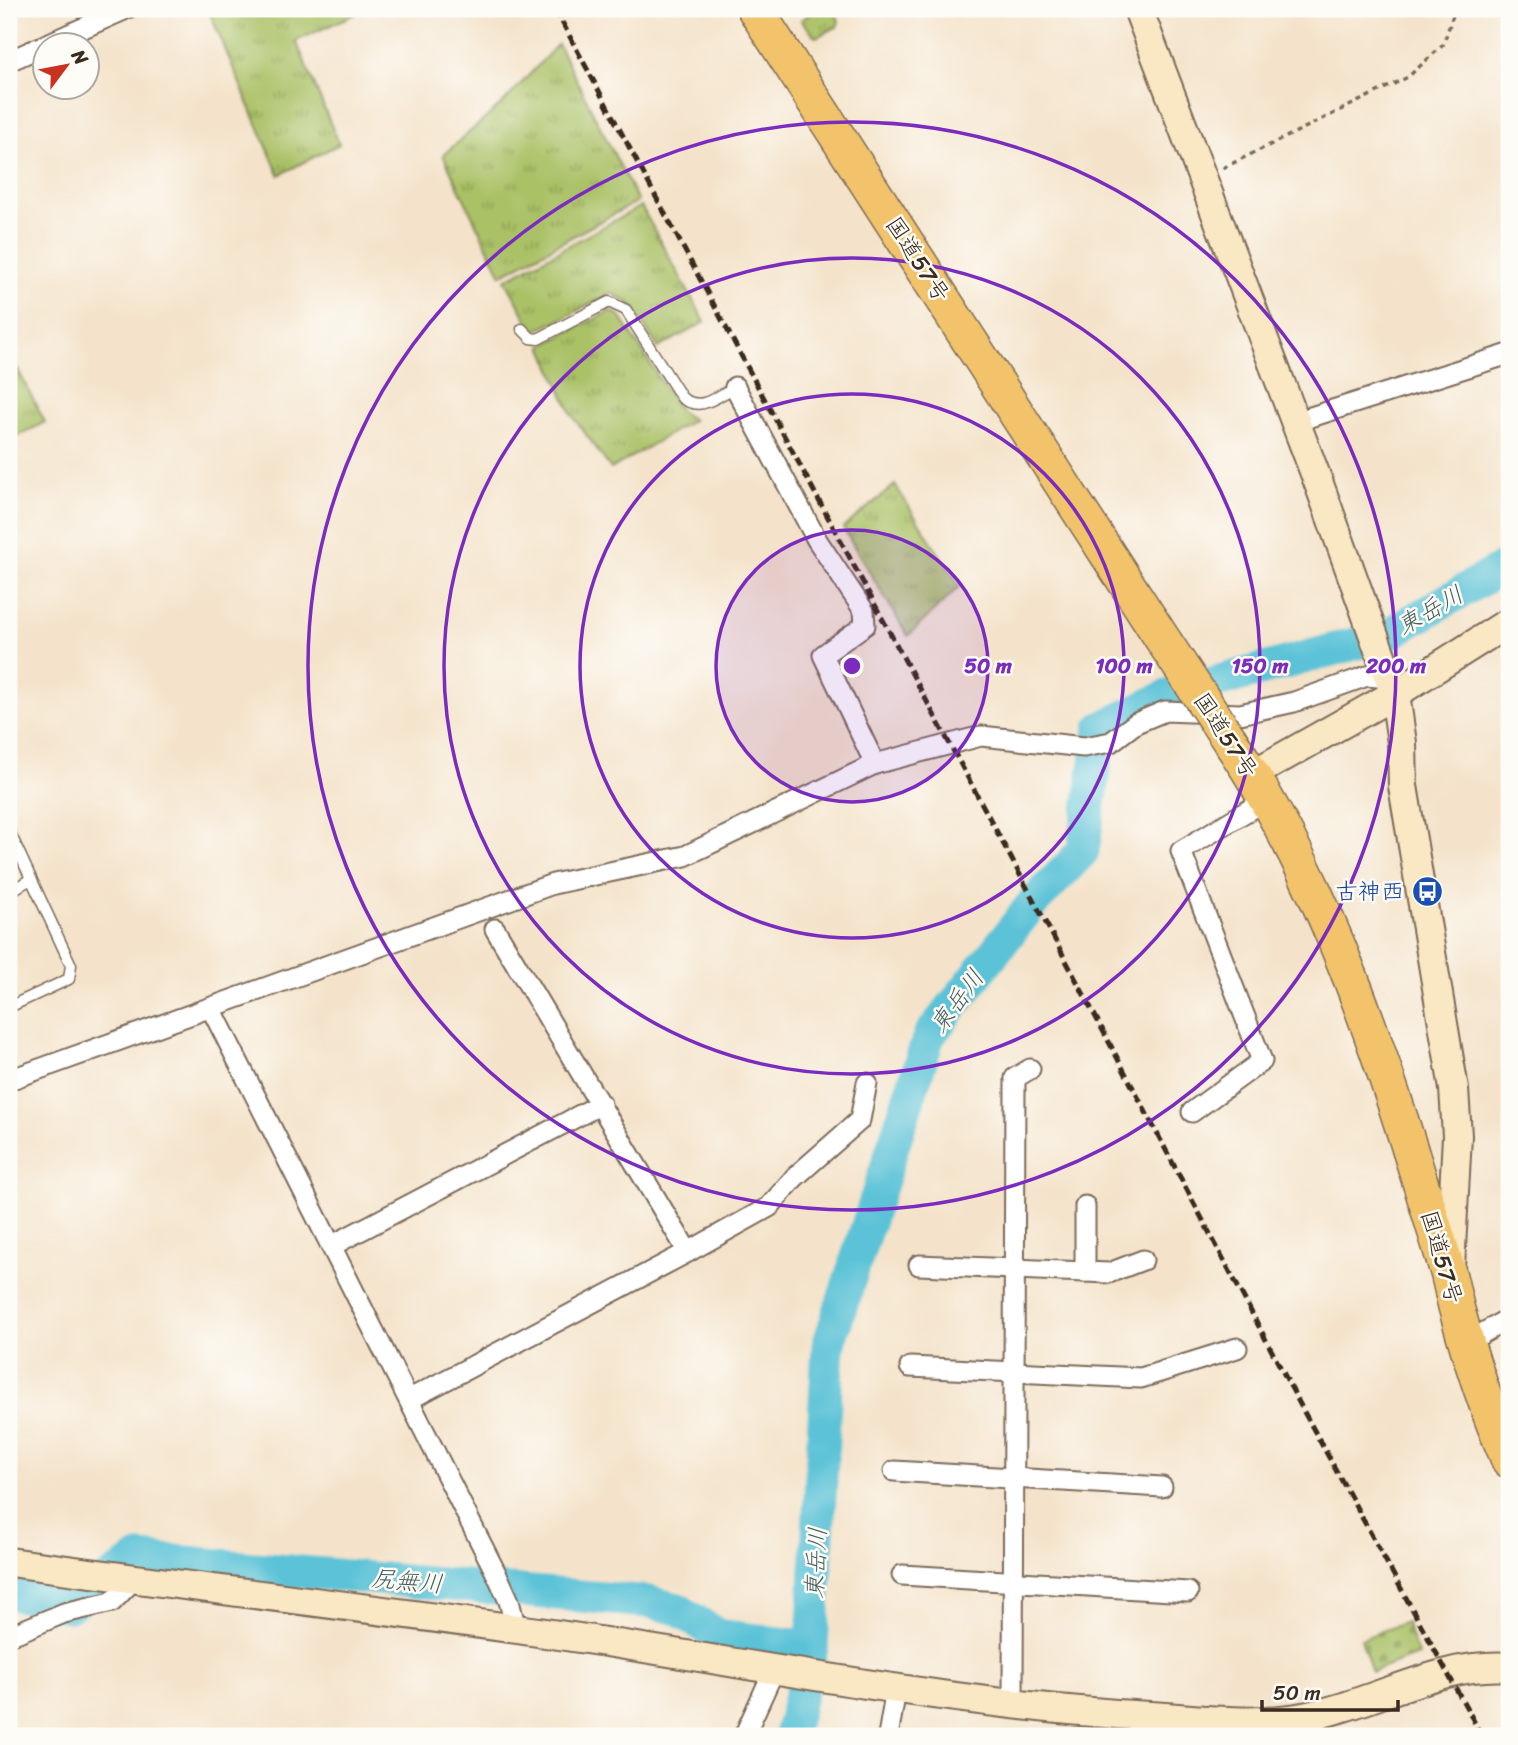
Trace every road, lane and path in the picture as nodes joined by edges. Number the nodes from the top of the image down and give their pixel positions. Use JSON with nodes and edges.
{"nodes":[{"id":1,"x":126,"y":9,"type":"edge"},
{"id":2,"x":755,"y":9,"type":"edge"},
{"id":3,"x":1138,"y":9,"type":"edge"},
{"id":4,"x":1455,"y":9,"type":"edge"},
{"id":5,"x":9,"y":61,"type":"edge"},
{"id":6,"x":1202,"y":178,"type":"junction"},
{"id":7,"x":522,"y":329,"type":"dead end"},
{"id":8,"x":1509,"y":354,"type":"edge"},
{"id":9,"x":735,"y":387,"type":"joint"},
{"id":10,"x":1295,"y":422,"type":"junction"},
{"id":11,"x":1506,"y":630,"type":"edge"},
{"id":12,"x":1389,"y":679,"type":"junction"},
{"id":13,"x":875,"y":764,"type":"junction"},
{"id":14,"x":1260,"y":787,"type":"junction"},
{"id":15,"x":9,"y":831,"type":"edge"},
{"id":16,"x":31,"y":879,"type":"junction"},
{"id":17,"x":9,"y":892,"type":"edge"},
{"id":18,"x":495,"y":929,"type":"dead end"},
{"id":19,"x":9,"y":1007,"type":"edge"},
{"id":20,"x":211,"y":1008,"type":"junction"},
{"id":21,"x":1030,"y":1069,"type":"dead end"},
{"id":22,"x":9,"y":1080,"type":"edge"},
{"id":23,"x":867,"y":1083,"type":"dead end"},
{"id":24,"x":601,"y":1104,"type":"junction"},
{"id":25,"x":1192,"y":1112,"type":"dead end"},
{"id":26,"x":1457,"y":1136,"type":"junction"},
{"id":27,"x":1407,"y":1143,"type":"junction"},
{"id":28,"x":1084,"y":1206,"type":"dead end"},
{"id":29,"x":331,"y":1246,"type":"junction"},
{"id":30,"x":688,"y":1252,"type":"junction"},
{"id":31,"x":1143,"y":1260,"type":"dead end"},
{"id":32,"x":919,"y":1265,"type":"dead end"},
{"id":33,"x":1014,"y":1270,"type":"junction"},
{"id":34,"x":1085,"y":1272,"type":"junction"},
{"id":35,"x":1449,"y":1276,"type":"junction"},
{"id":36,"x":1509,"y":1318,"type":"edge"},
{"id":37,"x":1466,"y":1343,"type":"junction"},
{"id":38,"x":1237,"y":1348,"type":"dead end"},
{"id":39,"x":910,"y":1367,"type":"dead end"},
{"id":40,"x":1014,"y":1374,"type":"junction"},
{"id":41,"x":410,"y":1399,"type":"junction"},
{"id":42,"x":1509,"y":1460,"type":"edge"},
{"id":43,"x":894,"y":1471,"type":"dead end"},
{"id":44,"x":1014,"y":1479,"type":"junction"},
{"id":45,"x":1162,"y":1487,"type":"dead end"},
{"id":46,"x":9,"y":1562,"type":"edge"},
{"id":47,"x":902,"y":1575,"type":"dead end"},
{"id":48,"x":132,"y":1577,"type":"junction"},
{"id":49,"x":1014,"y":1583,"type":"junction"},
{"id":50,"x":1188,"y":1592,"type":"dead end"},
{"id":51,"x":516,"y":1629,"type":"junction"},
{"id":52,"x":9,"y":1636,"type":"edge"},
{"id":53,"x":1509,"y":1667,"type":"edge"},
{"id":54,"x":780,"y":1669,"type":"junction"},
{"id":55,"x":896,"y":1690,"type":"junction"},
{"id":56,"x":1013,"y":1703,"type":"junction"},
{"id":57,"x":1275,"y":1728,"type":"edge"},
{"id":58,"x":744,"y":1736,"type":"edge"},
{"id":59,"x":888,"y":1736,"type":"edge"}],
"edges":[{"from":1,"to":5,"type":"street"},
{"from":2,"to":14,"type":"highway","name":"国道57号","bridge":true},
{"from":3,"to":6,"type":"street"},
{"from":4,"to":6,"type":"path"},
{"from":6,"to":10,"type":"street"},
{"from":7,"to":9,"type":"lane"},
{"from":8,"to":10,"type":"street"},
{"from":9,"to":13,"type":"street"},
{"from":10,"to":12,"type":"street"},
{"from":11,"to":12,"type":"street"},
{"from":12,"to":13,"type":"street"},
{"from":12,"to":14,"type":"street"},
{"from":12,"to":26,"type":"street"},
{"from":13,"to":20,"type":"street"},
{"from":14,"to":25,"type":"street"},
{"from":14,"to":27,"type":"highway","name":"国道57号"},
{"from":15,"to":16,"type":"lane"},
{"from":16,"to":17,"type":"lane"},
{"from":16,"to":19,"type":"lane"},
{"from":18,"to":24,"type":"street"},
{"from":20,"to":22,"type":"street"},
{"from":20,"to":29,"type":"street"},
{"from":21,"to":33,"type":"street"},
{"from":23,"to":30,"type":"street"},
{"from":24,"to":29,"type":"street"},
{"from":24,"to":30,"type":"street"},
{"from":26,"to":27,"type":"street"},
{"from":26,"to":35,"type":"street"},
{"from":27,"to":35,"type":"highway","name":"国道57号"},
{"from":28,"to":34,"type":"street"},
{"from":29,"to":41,"type":"street"},
{"from":30,"to":41,"type":"street"},
{"from":31,"to":34,"type":"street"},
{"from":32,"to":33,"type":"street"},
{"from":33,"to":34,"type":"street"},
{"from":33,"to":40,"type":"street"},
{"from":35,"to":37,"type":"highway","name":"国道57号"},
{"from":36,"to":37,"type":"street"},
{"from":37,"to":42,"type":"highway","name":"国道57号"},
{"from":38,"to":40,"type":"street"},
{"from":39,"to":40,"type":"street"},
{"from":40,"to":44,"type":"street"},
{"from":41,"to":51,"type":"street"},
{"from":43,"to":44,"type":"street"},
{"from":44,"to":45,"type":"street"},
{"from":44,"to":49,"type":"street"},
{"from":46,"to":48,"type":"street"},
{"from":47,"to":49,"type":"street"},
{"from":48,"to":51,"type":"street"},
{"from":48,"to":52,"type":"street"},
{"from":49,"to":50,"type":"street"},
{"from":49,"to":56,"type":"street"},
{"from":51,"to":54,"type":"street"},
{"from":53,"to":57,"type":"street"},
{"from":54,"to":55,"type":"street"},
{"from":54,"to":58,"type":"street"},
{"from":55,"to":56,"type":"street"},
{"from":55,"to":59,"type":"street"},
{"from":56,"to":57,"type":"street"}]}
